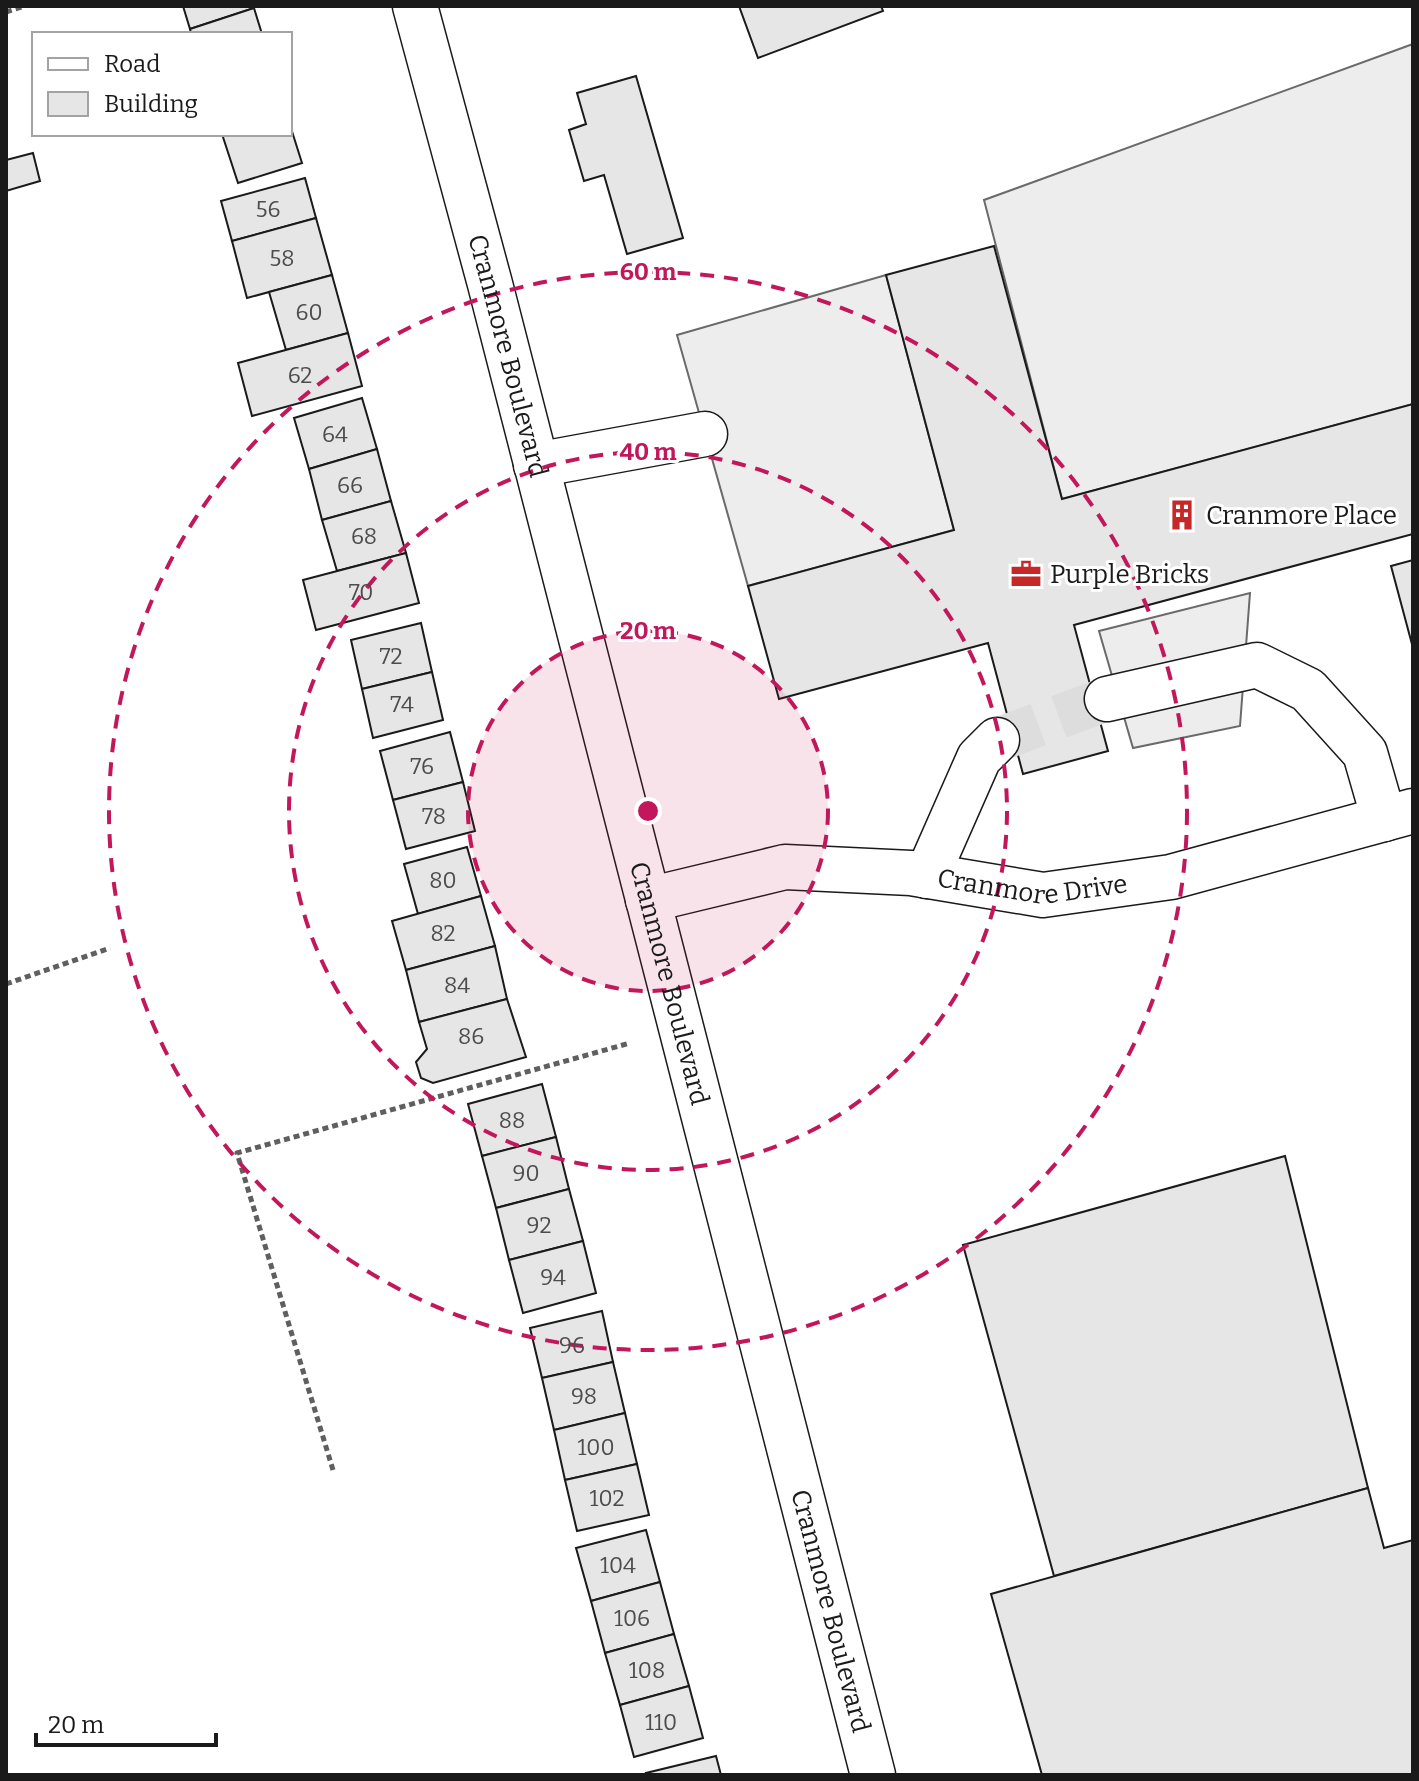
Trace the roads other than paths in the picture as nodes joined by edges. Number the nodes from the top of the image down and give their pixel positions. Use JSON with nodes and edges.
{"nodes":[{"id":1,"x":415,"y":6,"type":"edge"},
{"id":2,"x":705,"y":434,"type":"dead end"},
{"id":3,"x":536,"y":465,"type":"junction"},
{"id":4,"x":1107,"y":699,"type":"tunnel mouth"},
{"id":5,"x":997,"y":740,"type":"tunnel mouth"},
{"id":6,"x":1398,"y":815,"type":"edge"},
{"id":7,"x":927,"y":876,"type":"junction"},
{"id":8,"x":648,"y":900,"type":"junction"},
{"id":9,"x":873,"y":1775,"type":"edge"}],
"edges":[{"from":1,"to":3,"type":"street","name":"Cranmore Boulevard"},
{"from":2,"to":3,"type":"street"},
{"from":3,"to":8,"type":"street","name":"Cranmore Boulevard"},
{"from":4,"to":6,"type":"street"},
{"from":5,"to":7,"type":"street"},
{"from":6,"to":7,"type":"street","name":"Cranmore Drive"},
{"from":7,"to":8,"type":"street","name":"Cranmore Drive"},
{"from":8,"to":9,"type":"street","name":"Cranmore Boulevard"}]}
